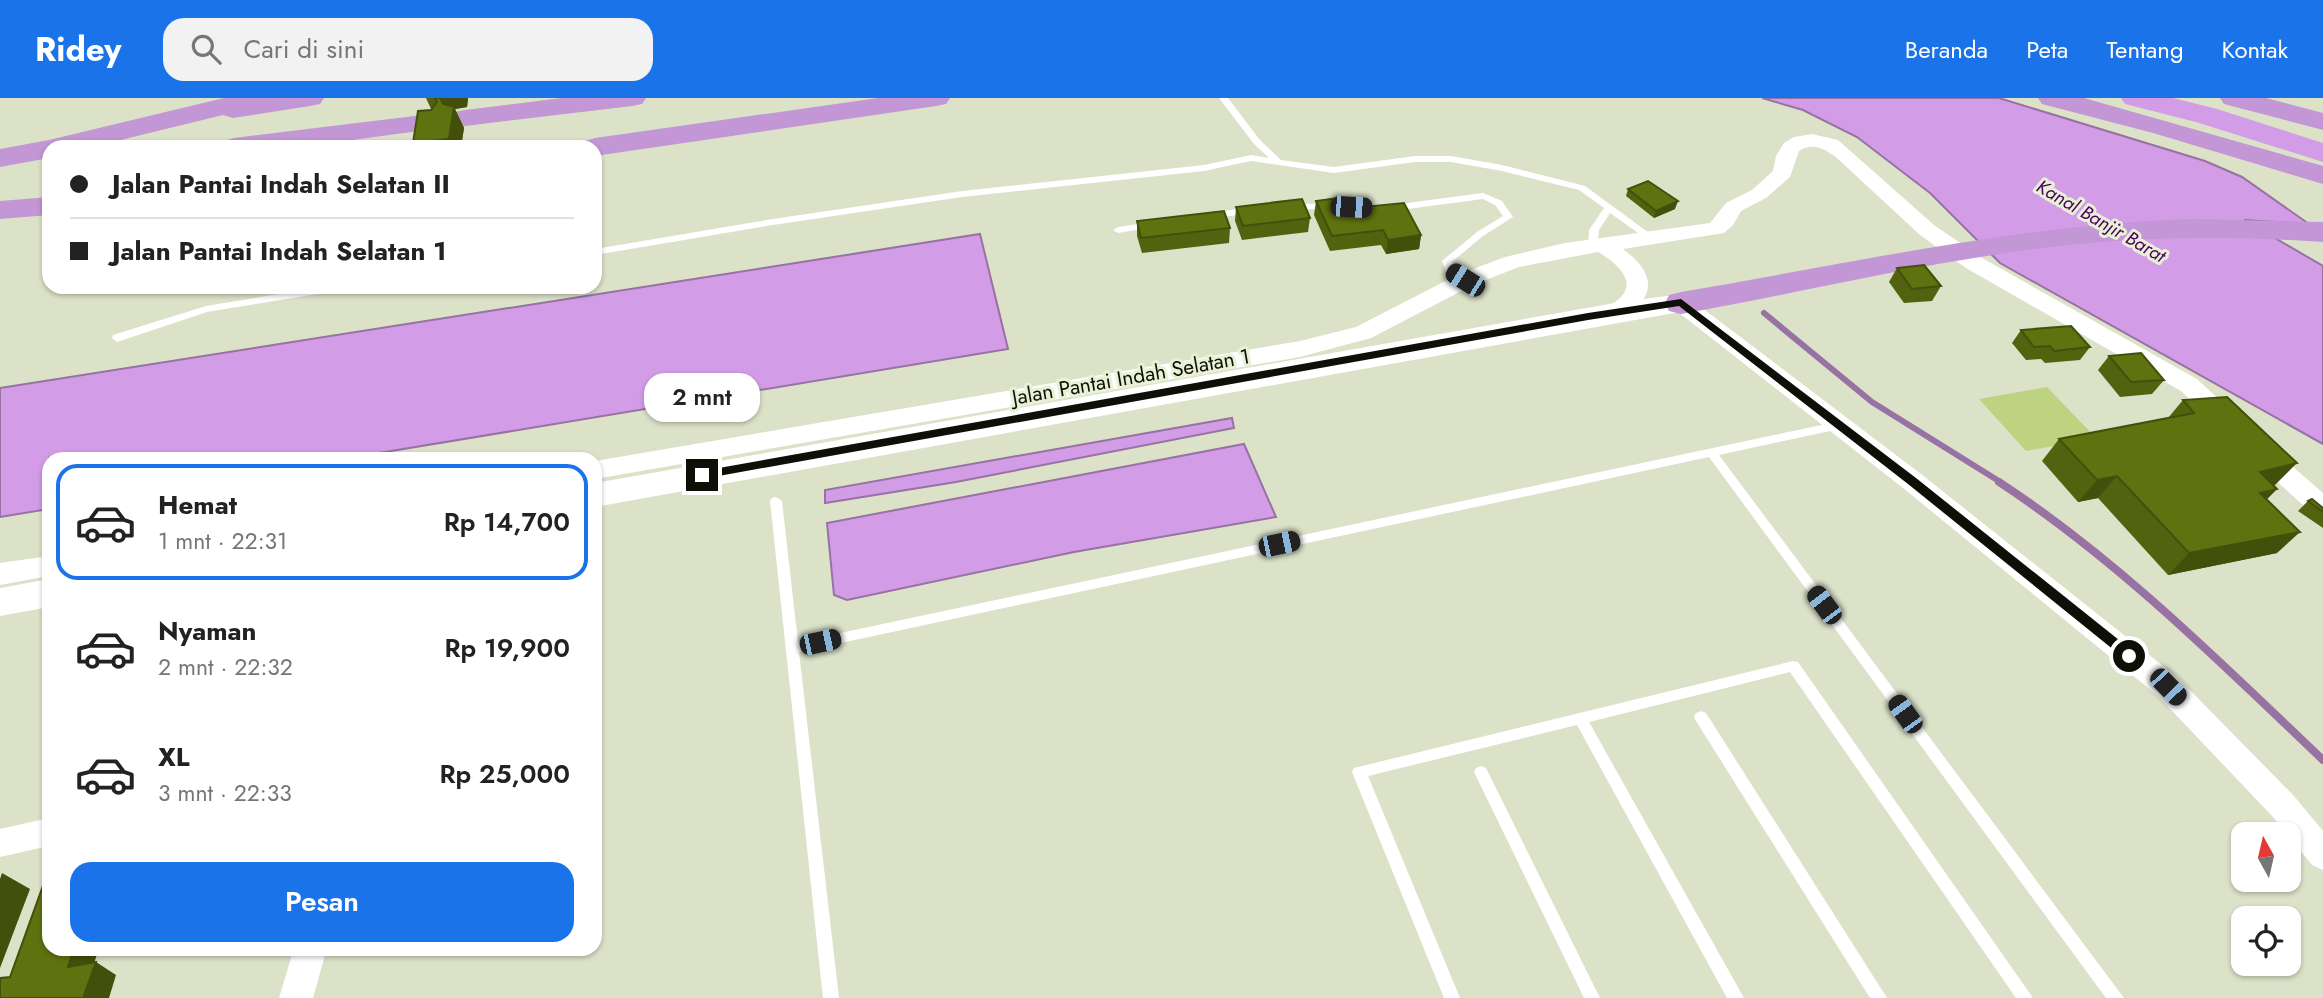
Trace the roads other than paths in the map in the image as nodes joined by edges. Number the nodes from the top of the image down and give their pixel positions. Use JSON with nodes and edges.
{"nodes":[{"id":1,"x":258,"y":98,"type":"edge"},
{"id":2,"x":310,"y":98,"type":"edge"},
{"id":3,"x":632,"y":98,"type":"edge"},
{"id":4,"x":936,"y":98,"type":"edge"},
{"id":5,"x":1223,"y":98,"type":"edge"},
{"id":6,"x":2052,"y":98,"type":"edge"},
{"id":7,"x":2234,"y":98,"type":"edge"},
{"id":8,"x":2289,"y":98,"type":"edge"},
{"id":9,"x":2323,"y":107,"type":"edge"},
{"id":10,"x":465,"y":118,"type":"dead end"},
{"id":11,"x":176,"y":119,"type":"junction"},
{"id":12,"x":431,"y":121,"type":"edge"},
{"id":13,"x":2323,"y":122,"type":"edge"},
{"id":14,"x":87,"y":140,"type":"edge"},
{"id":15,"x":287,"y":140,"type":"edge"},
{"id":16,"x":602,"y":147,"type":"edge"},
{"id":17,"x":42,"y":150,"type":"edge"},
{"id":18,"x":0,"y":158,"type":"edge"},
{"id":19,"x":1278,"y":160,"type":"junction"},
{"id":20,"x":42,"y":175,"type":"edge"},
{"id":21,"x":2323,"y":175,"type":"edge"},
{"id":22,"x":0,"y":182,"type":"edge"},
{"id":23,"x":1278,"y":206,"type":"edge"},
{"id":24,"x":1265,"y":208,"type":"edge"},
{"id":25,"x":1609,"y":208,"type":"junction"},
{"id":26,"x":1198,"y":218,"type":"edge"},
{"id":27,"x":1158,"y":224,"type":"edge"},
{"id":28,"x":1118,"y":230,"type":"dead end"},
{"id":29,"x":2323,"y":232,"type":"edge"},
{"id":30,"x":1651,"y":238,"type":"junction"},
{"id":31,"x":1597,"y":246,"type":"junction"},
{"id":32,"x":602,"y":251,"type":"edge"},
{"id":33,"x":1465,"y":280,"type":"junction"},
{"id":34,"x":299,"y":294,"type":"edge"},
{"id":35,"x":1688,"y":308,"type":"junction"},
{"id":36,"x":1615,"y":312,"type":"junction"},
{"id":37,"x":117,"y":338,"type":"dead end"},
{"id":38,"x":1840,"y":425,"type":"junction"},
{"id":39,"x":1711,"y":452,"type":"junction"},
{"id":40,"x":602,"y":469,"type":"edge"},
{"id":41,"x":602,"y":494,"type":"edge"},
{"id":42,"x":776,"y":501,"type":"dead end"},
{"id":43,"x":2323,"y":508,"type":"edge"},
{"id":44,"x":42,"y":567,"type":"edge"},
{"id":45,"x":0,"y":575,"type":"edge"},
{"id":46,"x":42,"y":594,"type":"edge"},
{"id":47,"x":0,"y":602,"type":"edge"},
{"id":48,"x":793,"y":648,"type":"junction"},
{"id":49,"x":1701,"y":717,"type":"dead end"},
{"id":50,"x":1580,"y":718,"type":"junction"},
{"id":51,"x":1481,"y":772,"type":"dead end"},
{"id":52,"x":42,"y":834,"type":"edge"},
{"id":53,"x":0,"y":843,"type":"edge"},
{"id":54,"x":2323,"y":855,"type":"edge"},
{"id":55,"x":309,"y":956,"type":"edge"},
{"id":56,"x":296,"y":998,"type":"edge"},
{"id":57,"x":831,"y":998,"type":"edge"},
{"id":58,"x":1452,"y":998,"type":"edge"},
{"id":59,"x":1592,"y":998,"type":"edge"},
{"id":60,"x":1736,"y":998,"type":"edge"},
{"id":61,"x":1880,"y":998,"type":"edge"},
{"id":62,"x":2025,"y":998,"type":"edge"},
{"id":63,"x":2116,"y":998,"type":"edge"}],
"edges":[{"from":1,"to":11,"type":"highway"},
{"from":2,"to":11,"type":"highway"},
{"from":3,"to":10,"type":"highway"},
{"from":4,"to":16,"type":"highway"},
{"from":5,"to":19,"type":"lane"},
{"from":6,"to":21,"type":"highway"},
{"from":7,"to":13,"type":"highway"},
{"from":8,"to":9,"type":"highway"},
{"from":11,"to":14,"type":"highway"},
{"from":12,"to":15,"type":"highway"},
{"from":17,"to":18,"type":"highway"},
{"from":19,"to":25,"type":"lane"},
{"from":19,"to":32,"type":"lane"},
{"from":20,"to":22,"type":"highway"},
{"from":23,"to":33,"type":"lane"},
{"from":24,"to":26,"type":"lane"},
{"from":25,"to":30,"type":"lane"},
{"from":25,"to":31,"type":"lane"},
{"from":27,"to":28,"type":"lane"},
{"from":29,"to":35,"type":"highway"},
{"from":30,"to":31,"type":"street","name":"Jalan Pantai Indah Selatan 1"},
{"from":30,"to":43,"type":"street","name":"Jalan Pantai Indah Selatan 1"},
{"from":31,"to":33,"type":"street","name":"Jalan Pantai Indah Selatan 1"},
{"from":31,"to":36,"type":"street"},
{"from":33,"to":40,"type":"street","name":"Jalan Pantai Indah Selatan 1"},
{"from":34,"to":37,"type":"lane"},
{"from":35,"to":36,"type":"street","name":"Jalan Pantai Indah Selatan 1"},
{"from":35,"to":38,"type":"street"},
{"from":36,"to":41,"type":"street","name":"Jalan Pantai Indah Selatan 1"},
{"from":38,"to":39,"type":"lane"},
{"from":38,"to":54,"type":"street"},
{"from":39,"to":48,"type":"lane"},
{"from":39,"to":63,"type":"lane"},
{"from":42,"to":48,"type":"lane"},
{"from":44,"to":45,"type":"street"},
{"from":46,"to":47,"type":"street"},
{"from":48,"to":57,"type":"lane"},
{"from":49,"to":61,"type":"lane"},
{"from":50,"to":58,"type":"lane"},
{"from":50,"to":60,"type":"lane"},
{"from":50,"to":62,"type":"lane"},
{"from":51,"to":59,"type":"lane"},
{"from":52,"to":53,"type":"street"},
{"from":55,"to":56,"type":"street"}]}
